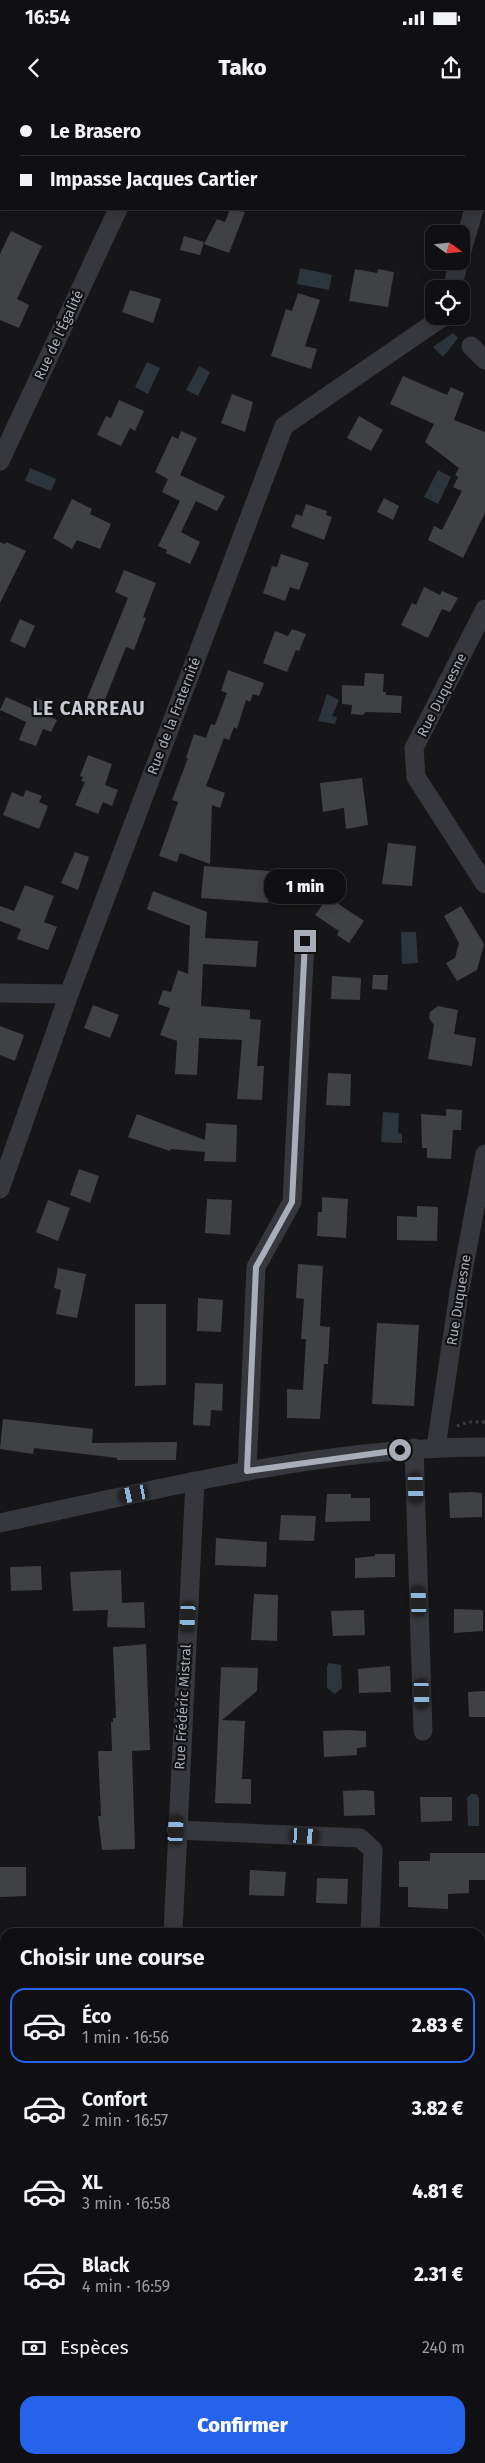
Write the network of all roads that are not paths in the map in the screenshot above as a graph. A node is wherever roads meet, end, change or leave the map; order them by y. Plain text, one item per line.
1 (118, 210) edge
2 (474, 210) edge
3 (469, 225) edge
4 (431, 325) edge
5 (471, 346) dead end
6 (485, 360) edge
7 (0, 461) edge
8 (485, 609) edge
9 (485, 884) edge
10 (305, 941) dead end
11 (0, 993) edge
12 (69, 994) junction
13 (485, 1154) edge
14 (0, 1189) edge
15 (436, 1447) junction
16 (485, 1447) edge
17 (414, 1448) junction
18 (247, 1471) junction
19 (195, 1481) junction
20 (0, 1523) edge
21 (423, 1731) dead end
22 (176, 1830) junction
23 (173, 1928) edge
24 (370, 1928) edge

1 - 7 street, Rue de l'Égalité
2 - 3 street
4 - 12 street, Rue de la Fraternité
5 - 6 street
8 - 9 street, Rue Duquesne
10 - 18 street
11 - 12 street
12 - 14 street, Rue de la Fraternité
13 - 15 street, Rue Duquesne
15 - 16 street
15 - 17 street
17 - 18 street
17 - 21 street
18 - 19 street
19 - 20 street
19 - 22 street, Rue Frédéric Mistral
22 - 23 street, Rue Frédéric Mistral
22 - 24 street

